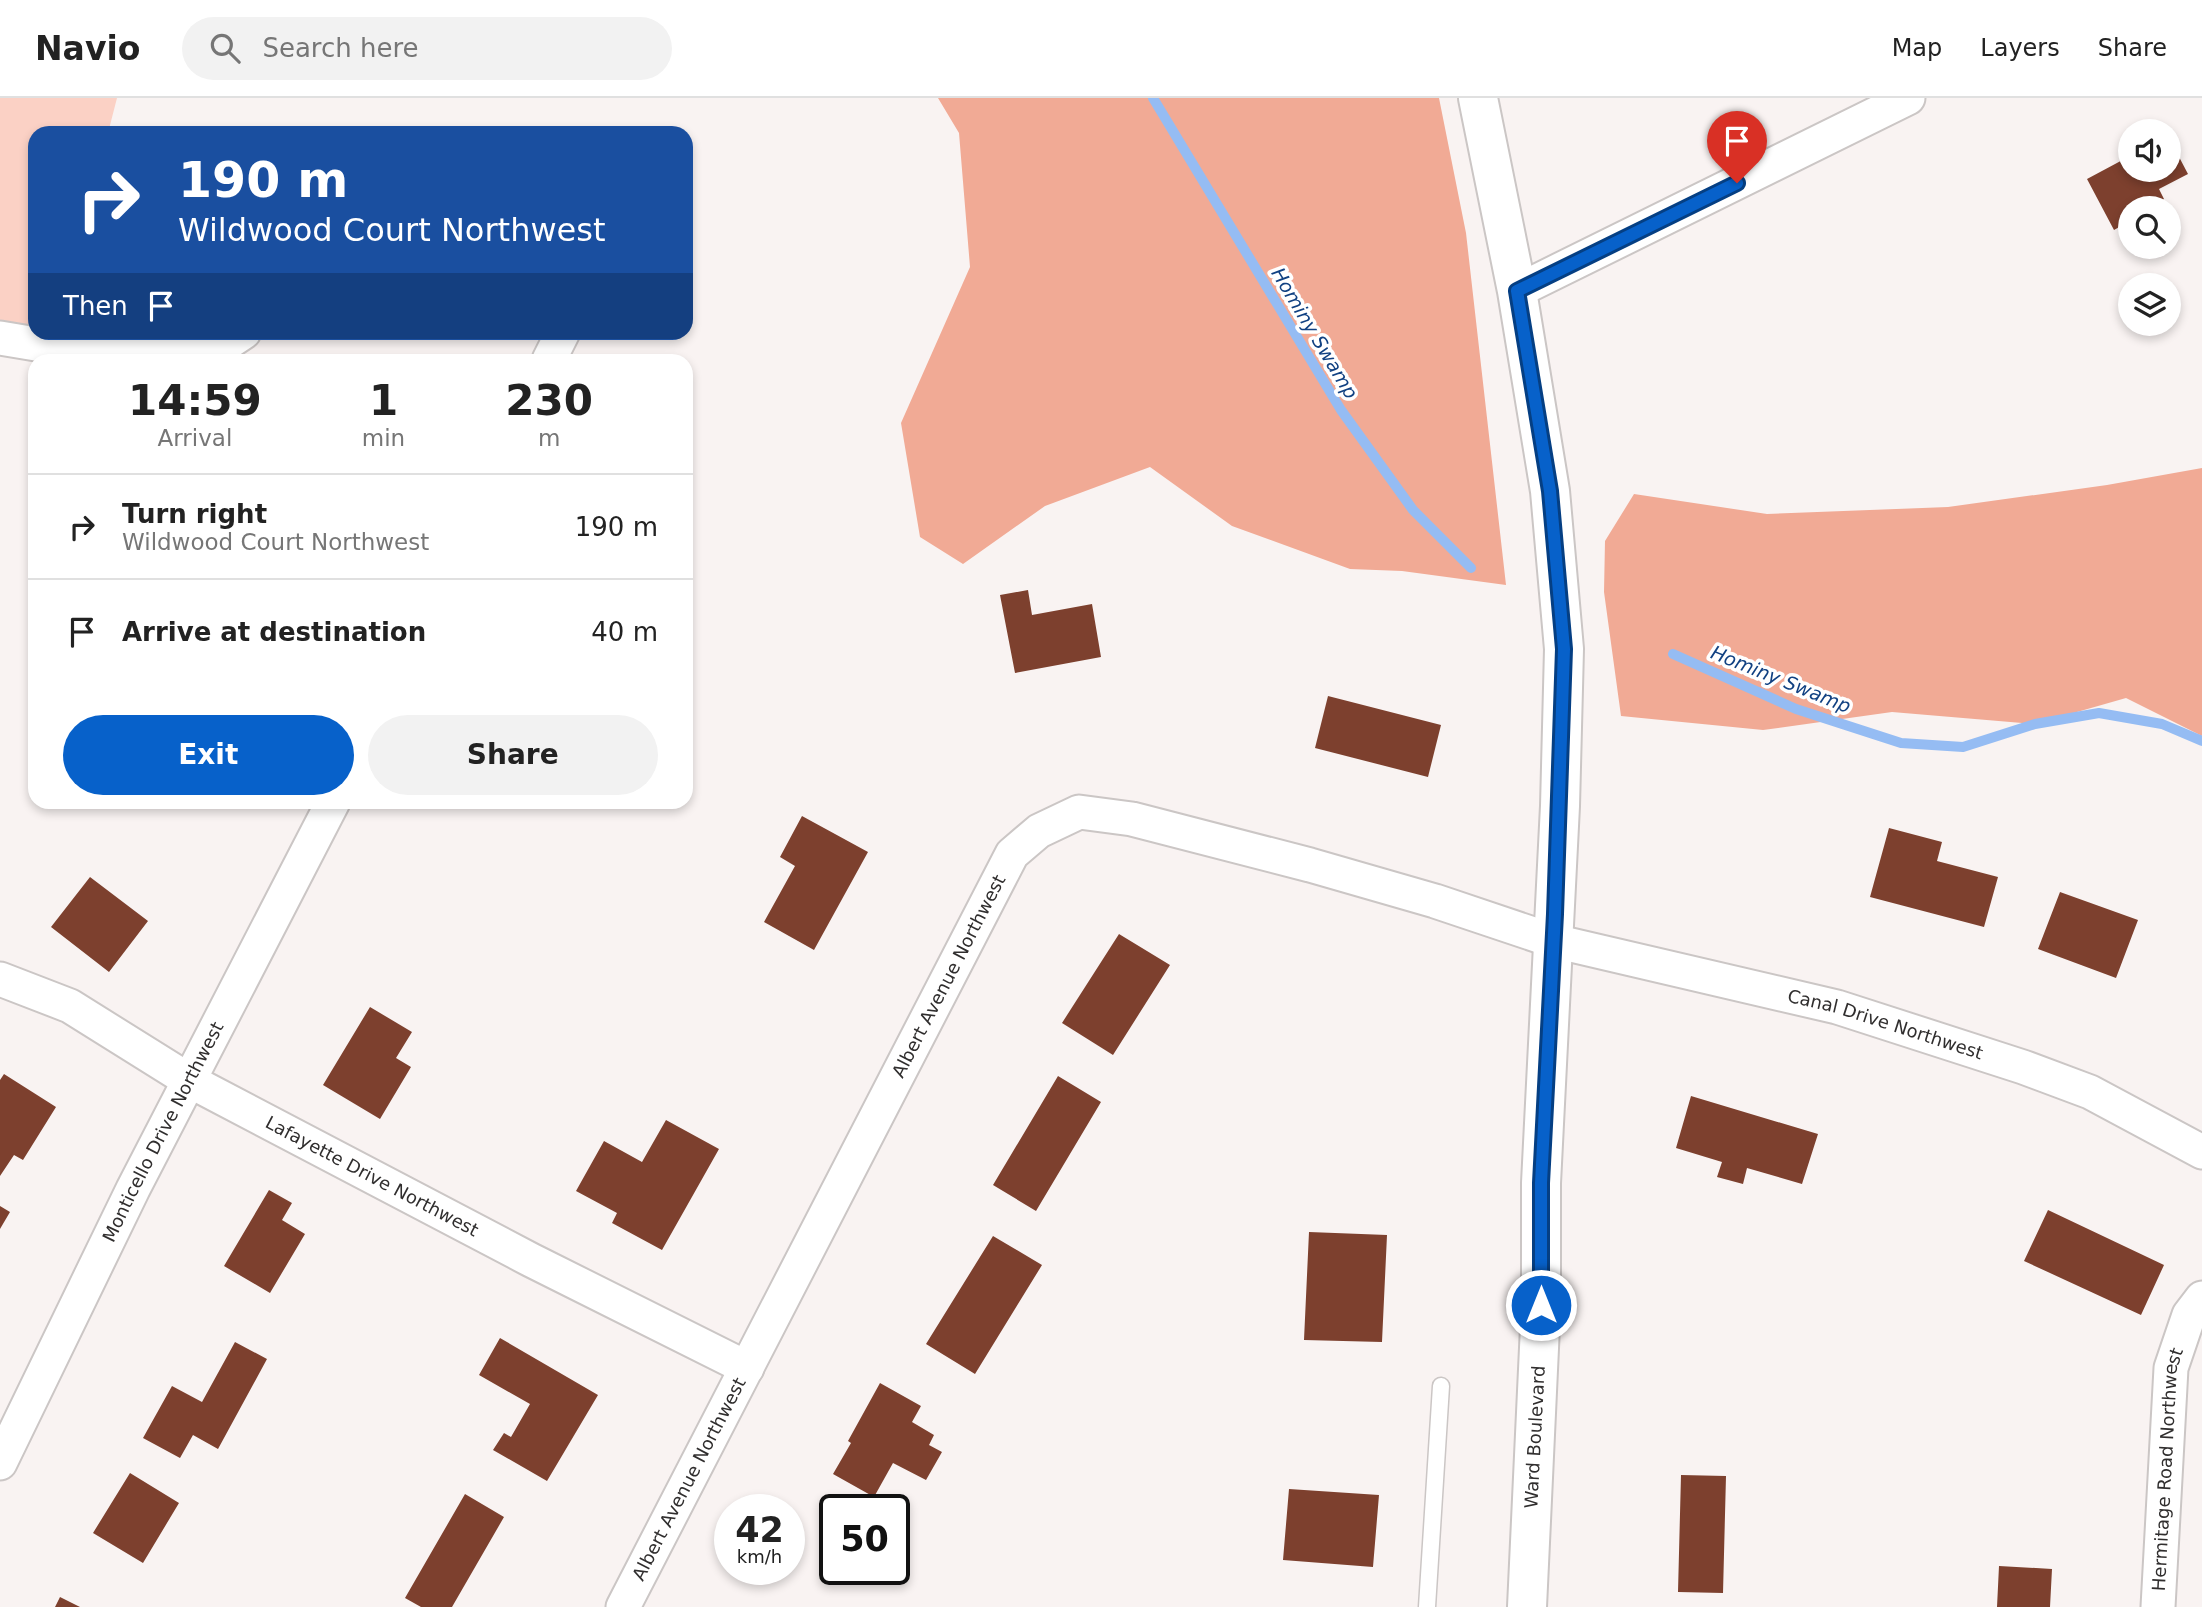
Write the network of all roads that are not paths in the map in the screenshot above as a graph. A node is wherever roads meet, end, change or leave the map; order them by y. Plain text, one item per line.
1 (1478, 98) edge
2 (1908, 98) edge
3 (1517, 291) junction
4 (0, 338) edge
5 (234, 340) edge
6 (163, 354) edge
7 (218, 354) edge
8 (329, 809) edge
9 (1554, 941) junction
10 (0, 979) edge
11 (190, 1081) junction
12 (2202, 1152) edge
13 (2202, 1298) edge
14 (747, 1368) junction
15 (1441, 1386) dead end
16 (0, 1463) edge
17 (623, 1607) edge
18 (1427, 1607) edge
19 (1527, 1607) edge
20 (2158, 1607) edge

1 - 3 main road, Ward Boulevard
2 - 3 street
3 - 9 main road, Ward Boulevard
4 - 6 street
5 - 7 street
8 - 11 street, Monticello Drive Northwest
9 - 12 street, Canal Drive Northwest
9 - 14 street, Albert Avenue Northwest
9 - 19 main road, Ward Boulevard
10 - 11 street, Lafayette Drive Northwest
11 - 14 street, Lafayette Drive Northwest
11 - 16 street, Monticello Drive Northwest
13 - 20 street, Hermitage Road Northwest
14 - 17 street, Albert Avenue Northwest
15 - 18 lane

